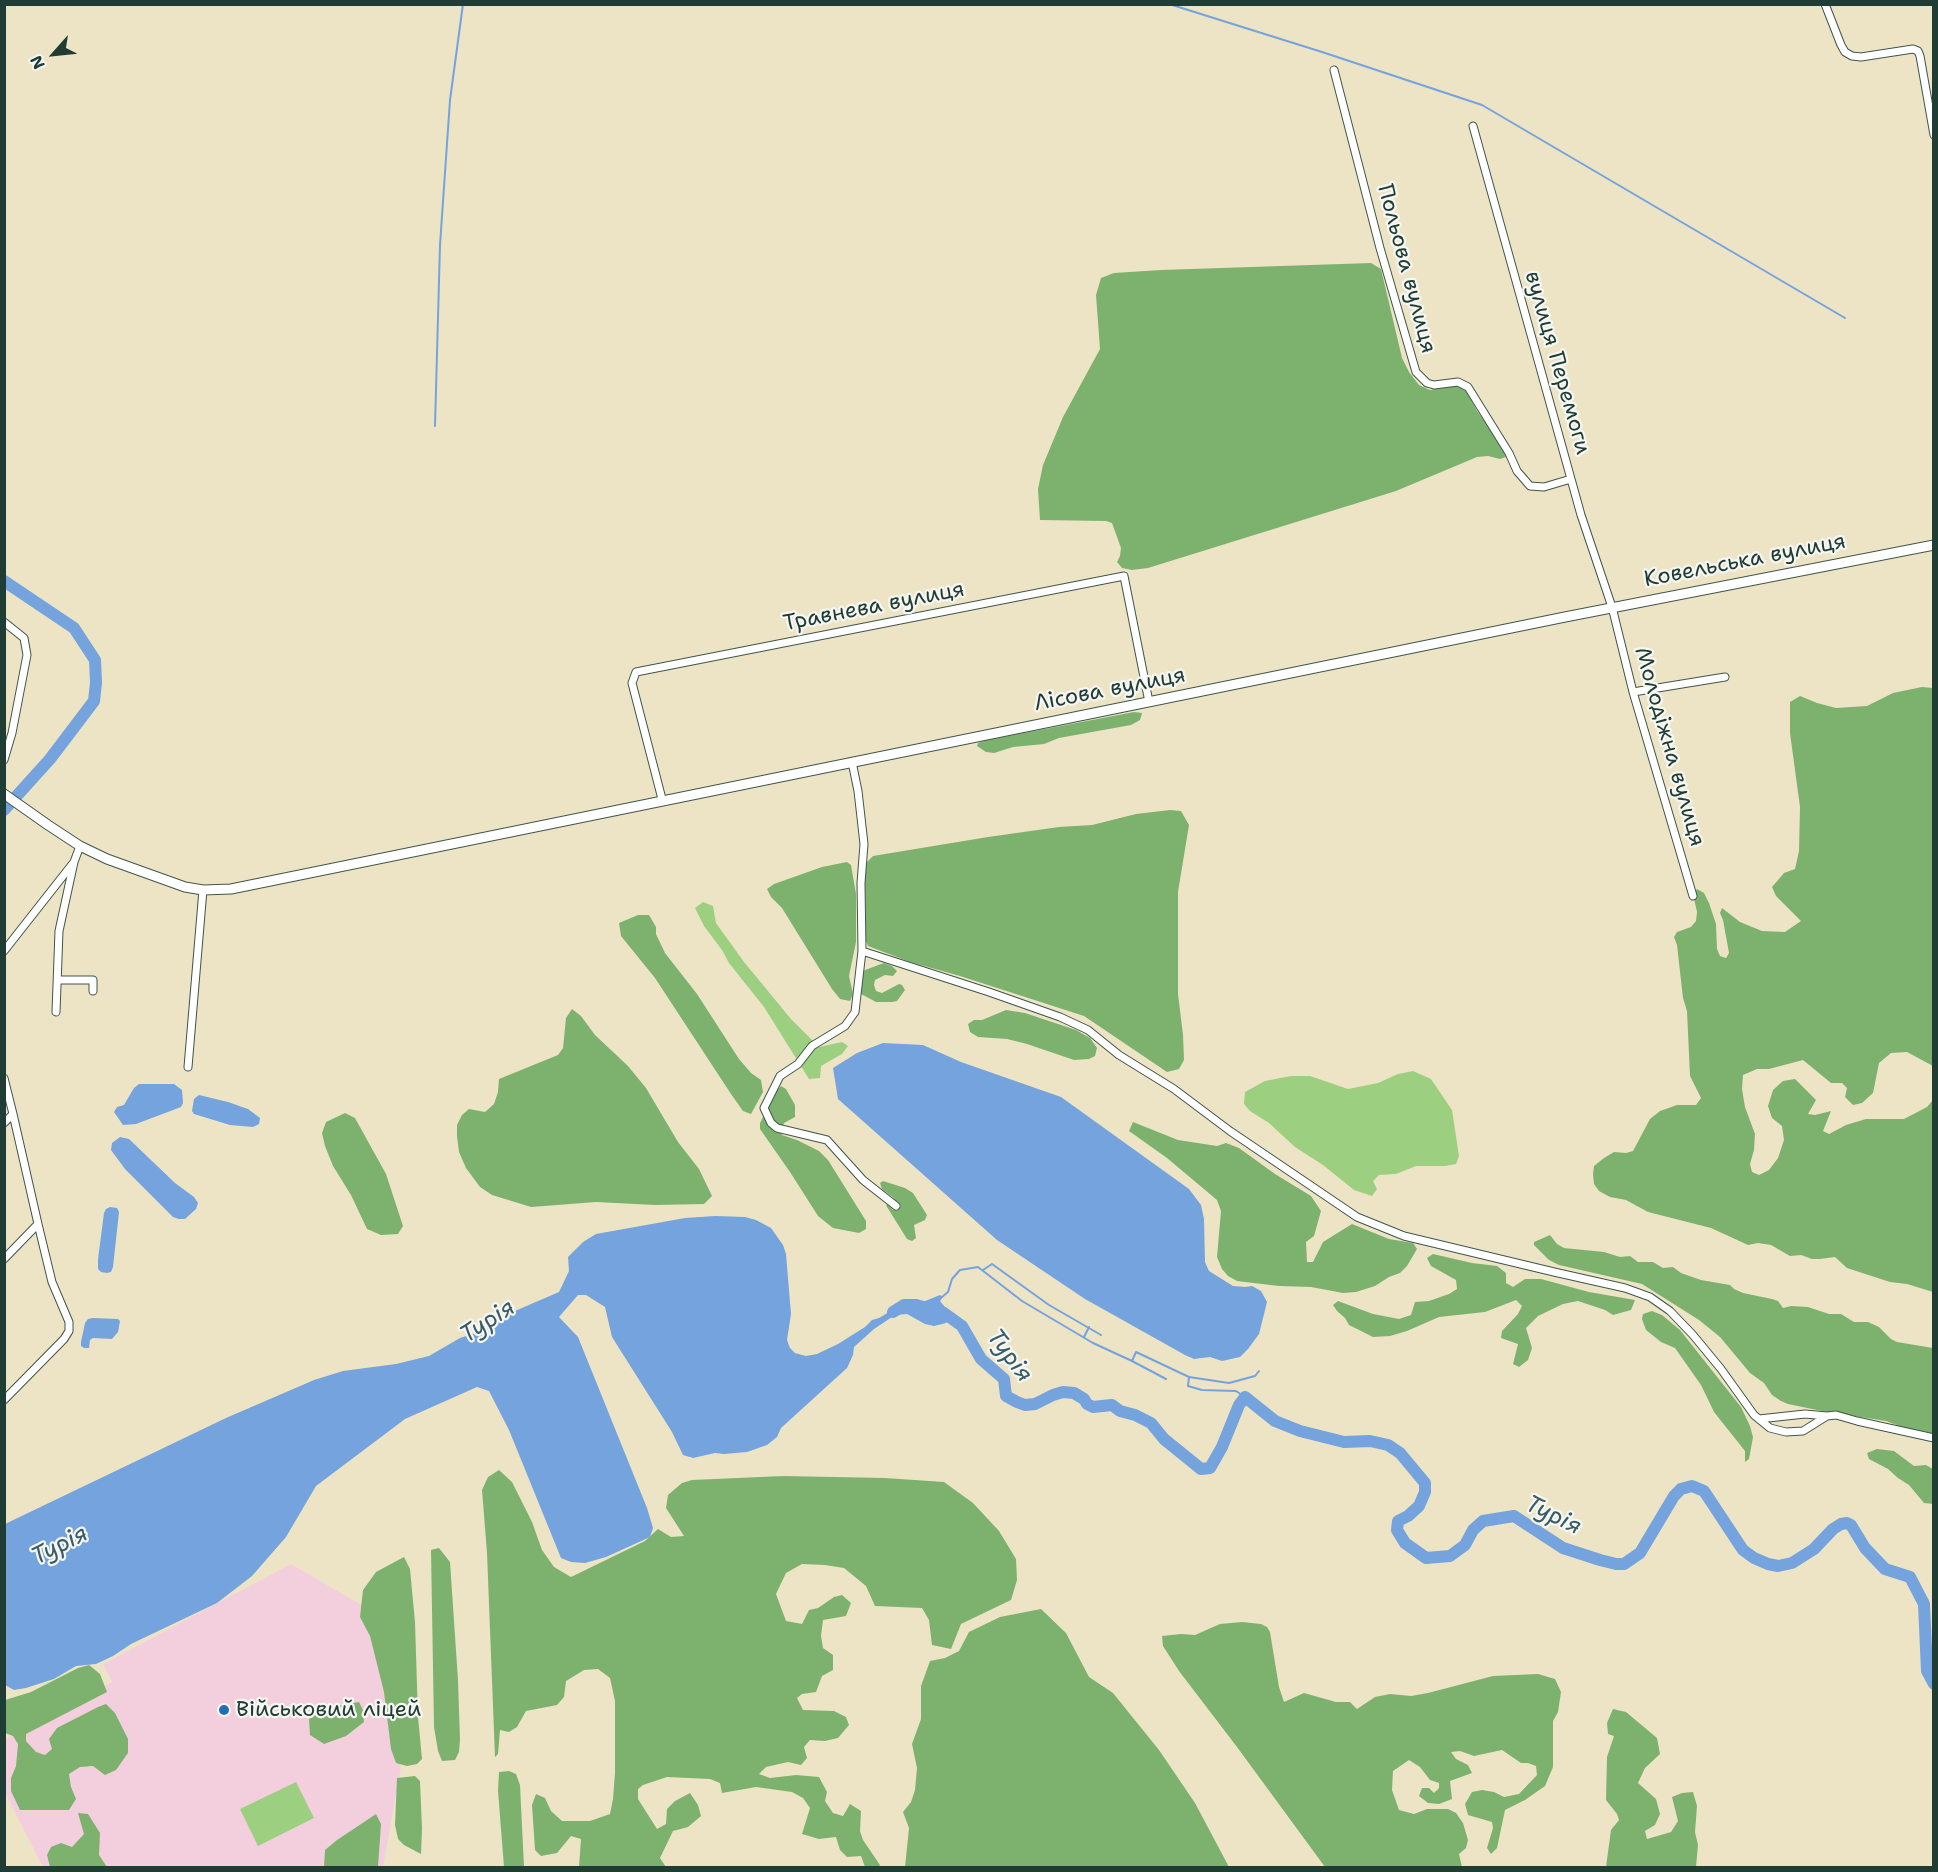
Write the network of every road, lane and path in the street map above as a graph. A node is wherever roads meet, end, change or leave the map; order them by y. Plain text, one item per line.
1 (1826, 4) edge
2 (1334, 70) dead end
3 (1473, 126) dead end
4 (1934, 135) edge
5 (1571, 479) junction
6 (1934, 545) edge
7 (1612, 607) junction
8 (1565, 617) joint
9 (4, 622) edge
10 (1725, 677) dead end
11 (1633, 692) junction
12 (1149, 702) junction
13 (4, 760) edge
14 (852, 762) junction
15 (6, 795) edge
16 (662, 799) junction
17 (80, 846) junction
18 (74, 861) junction
19 (203, 890) junction
20 (1693, 896) dead end
21 (4, 951) edge
22 (862, 951) junction
23 (58, 980) junction
24 (93, 992) dead end
25 (56, 1012) dead end
26 (188, 1067) dead end
27 (4, 1078) edge
28 (13, 1114) junction
29 (4, 1123) edge
30 (896, 1206) dead end
31 (38, 1224) junction
32 (4, 1259) edge
33 (4, 1400) edge
34 (1827, 1416) junction
35 (1759, 1419) junction
36 (1934, 1438) edge

1 - 4 street
2 - 5 street, Польова вулиця
3 - 5 street, вулиця Перемоги
5 - 7 street, вулиця Перемоги
6 - 7 street, Ковельська вулиця
7 - 8 street, Ковельська вулиця
7 - 11 street, Молодіжна вулиця
8 - 12 street, Лісова вулиця
9 - 13 street
10 - 11 street
11 - 20 street, Молодіжна вулиця
12 - 14 street, Лісова вулиця
12 - 16 street, Травнева вулиця
14 - 16 street, Лісова вулиця
14 - 22 street
15 - 17 street, Лісова вулиця
16 - 19 street, Лісова вулиця
17 - 18 street
17 - 19 street, Лісова вулиця
18 - 21 street
18 - 23 street
19 - 26 street
22 - 30 street
22 - 35 street
23 - 24 street
23 - 25 street
27 - 28 street
28 - 29 street
28 - 31 street
31 - 32 street
31 - 33 street
34 - 35 street
34 - 35 street
34 - 36 street

